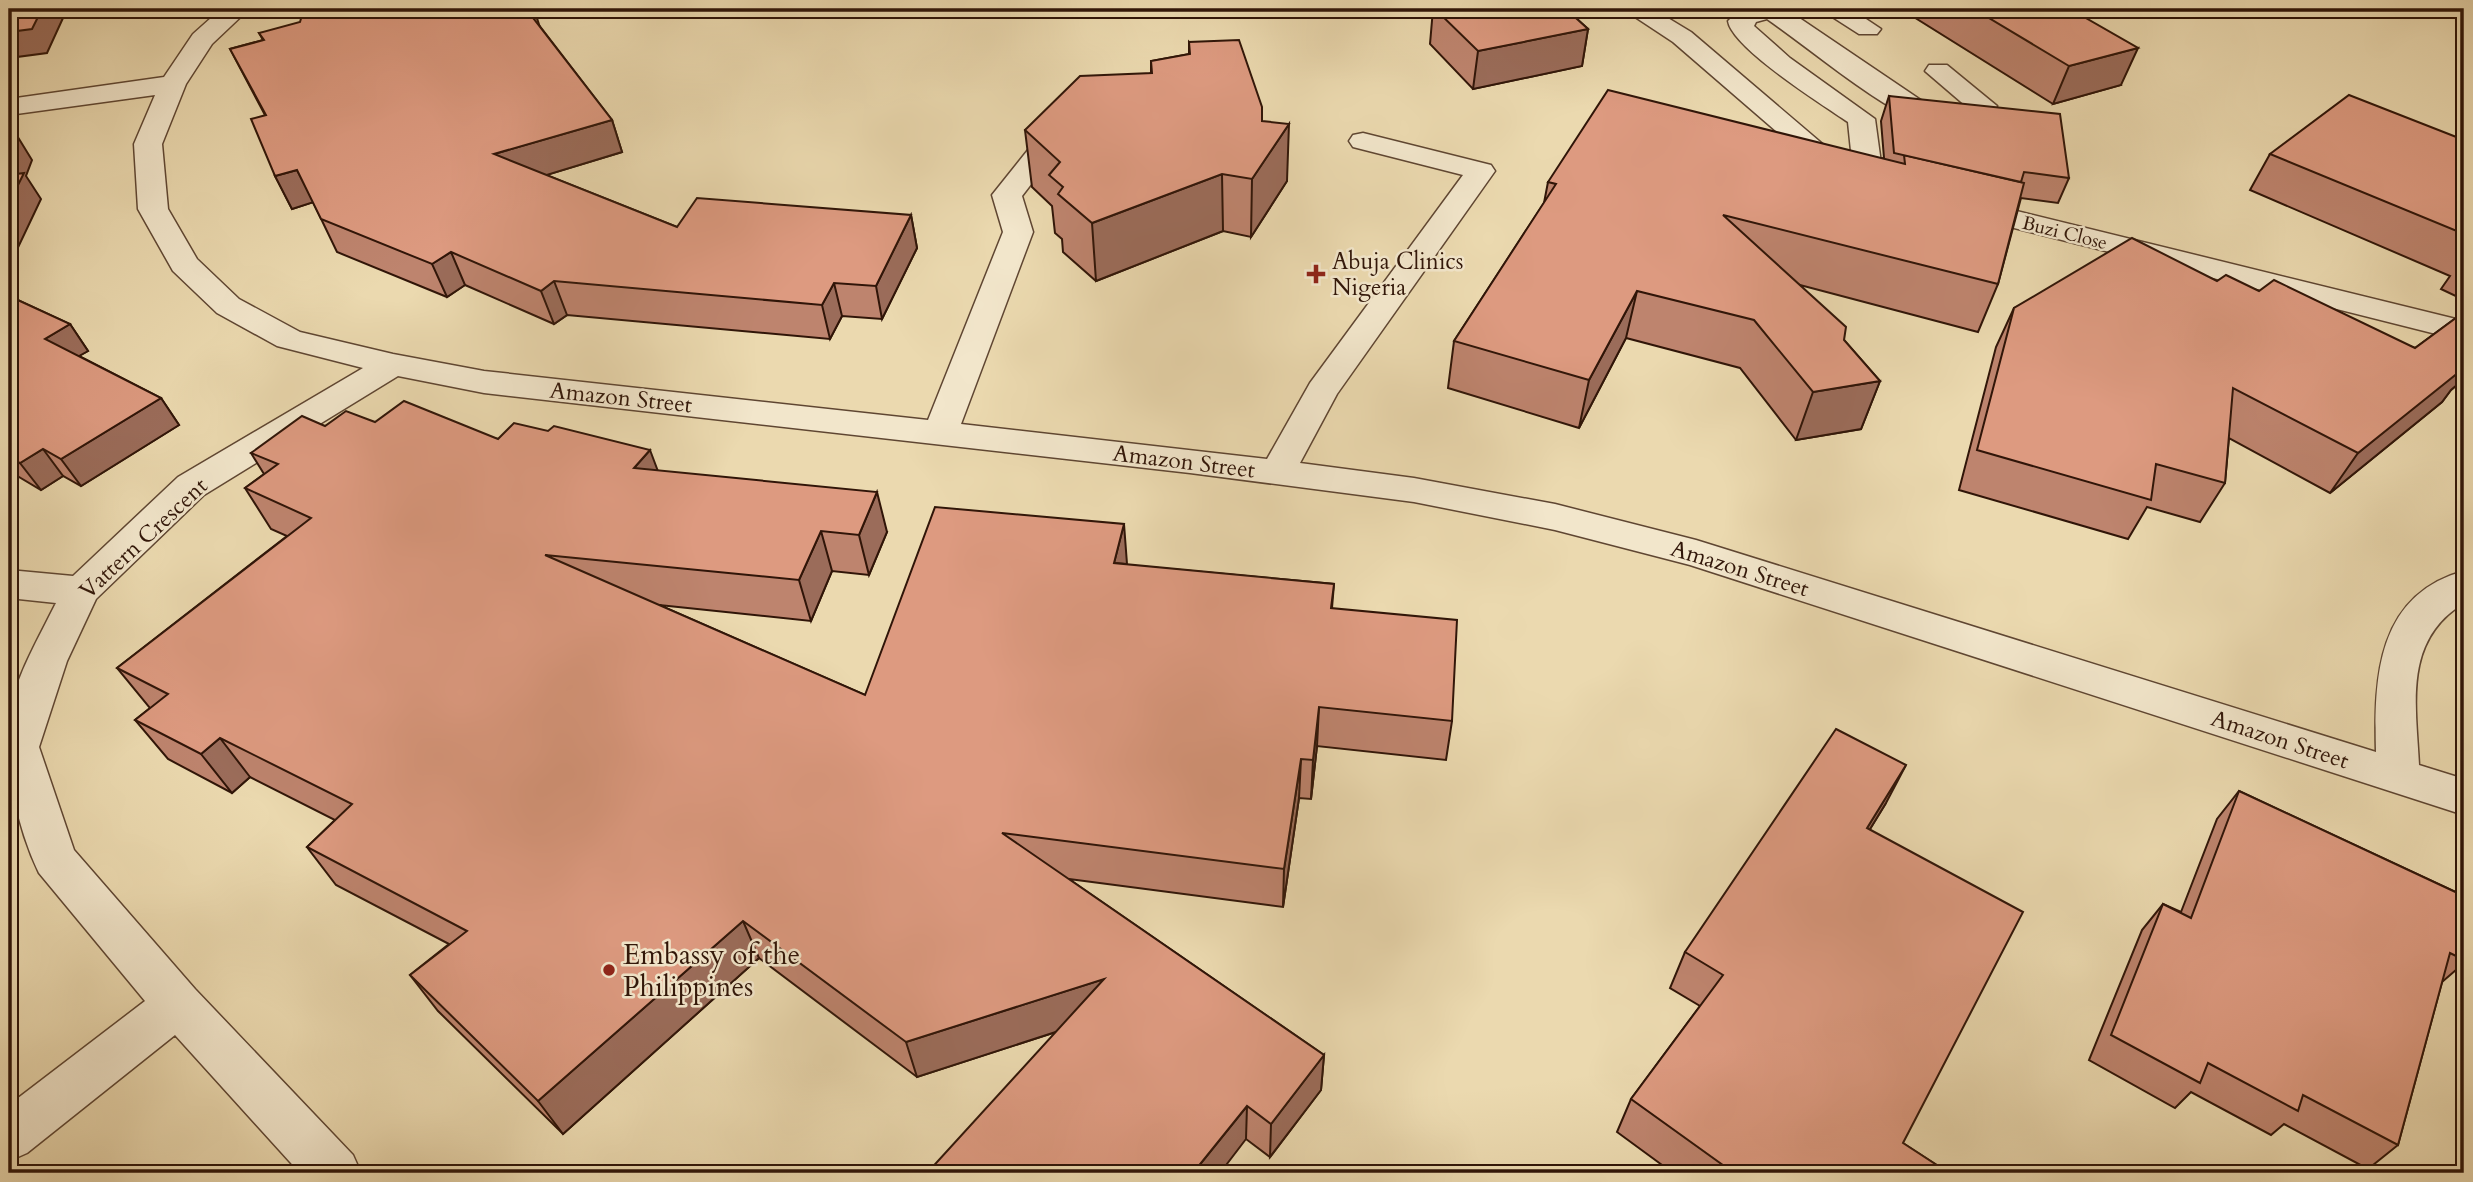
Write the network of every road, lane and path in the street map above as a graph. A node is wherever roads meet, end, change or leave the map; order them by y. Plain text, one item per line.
1 (236, 9) edge
2 (1636, 9) edge
3 (1833, 9) edge
4 (1774, 10) edge
5 (1868, 30) dead end
6 (1938, 71) dead end
7 (173, 84) junction
8 (1904, 103) junction
9 (9, 107) edge
10 (1092, 117) edge
11 (1861, 119) junction
12 (1363, 141) dead end
13 (1937, 201) edge
14 (2464, 331) edge
15 (393, 366) junction
16 (940, 433) junction
17 (1276, 472) junction
18 (9, 584) edge
19 (2464, 585) edge
20 (81, 591) junction
21 (2398, 776) junction
22 (2464, 797) edge
23 (178, 1004) junction
24 (9, 1136) edge
25 (335, 1173) edge

1 - 7 street, Amazon Street
2 - 11 street
3 - 5 street
4 - 8 street
4 - 11 street
6 - 8 street
7 - 9 street
7 - 15 street, Amazon Street
8 - 11 street
10 - 16 street
12 - 17 street
13 - 14 street, Buzi Close
15 - 16 street, Amazon Street
15 - 20 street, Vattern Crescent
16 - 17 street, Amazon Street
17 - 21 street, Amazon Street
18 - 20 street
19 - 21 street
20 - 23 street, Vattern Crescent
21 - 22 street, Amazon Street
23 - 24 street
23 - 25 street, Vattern Crescent

